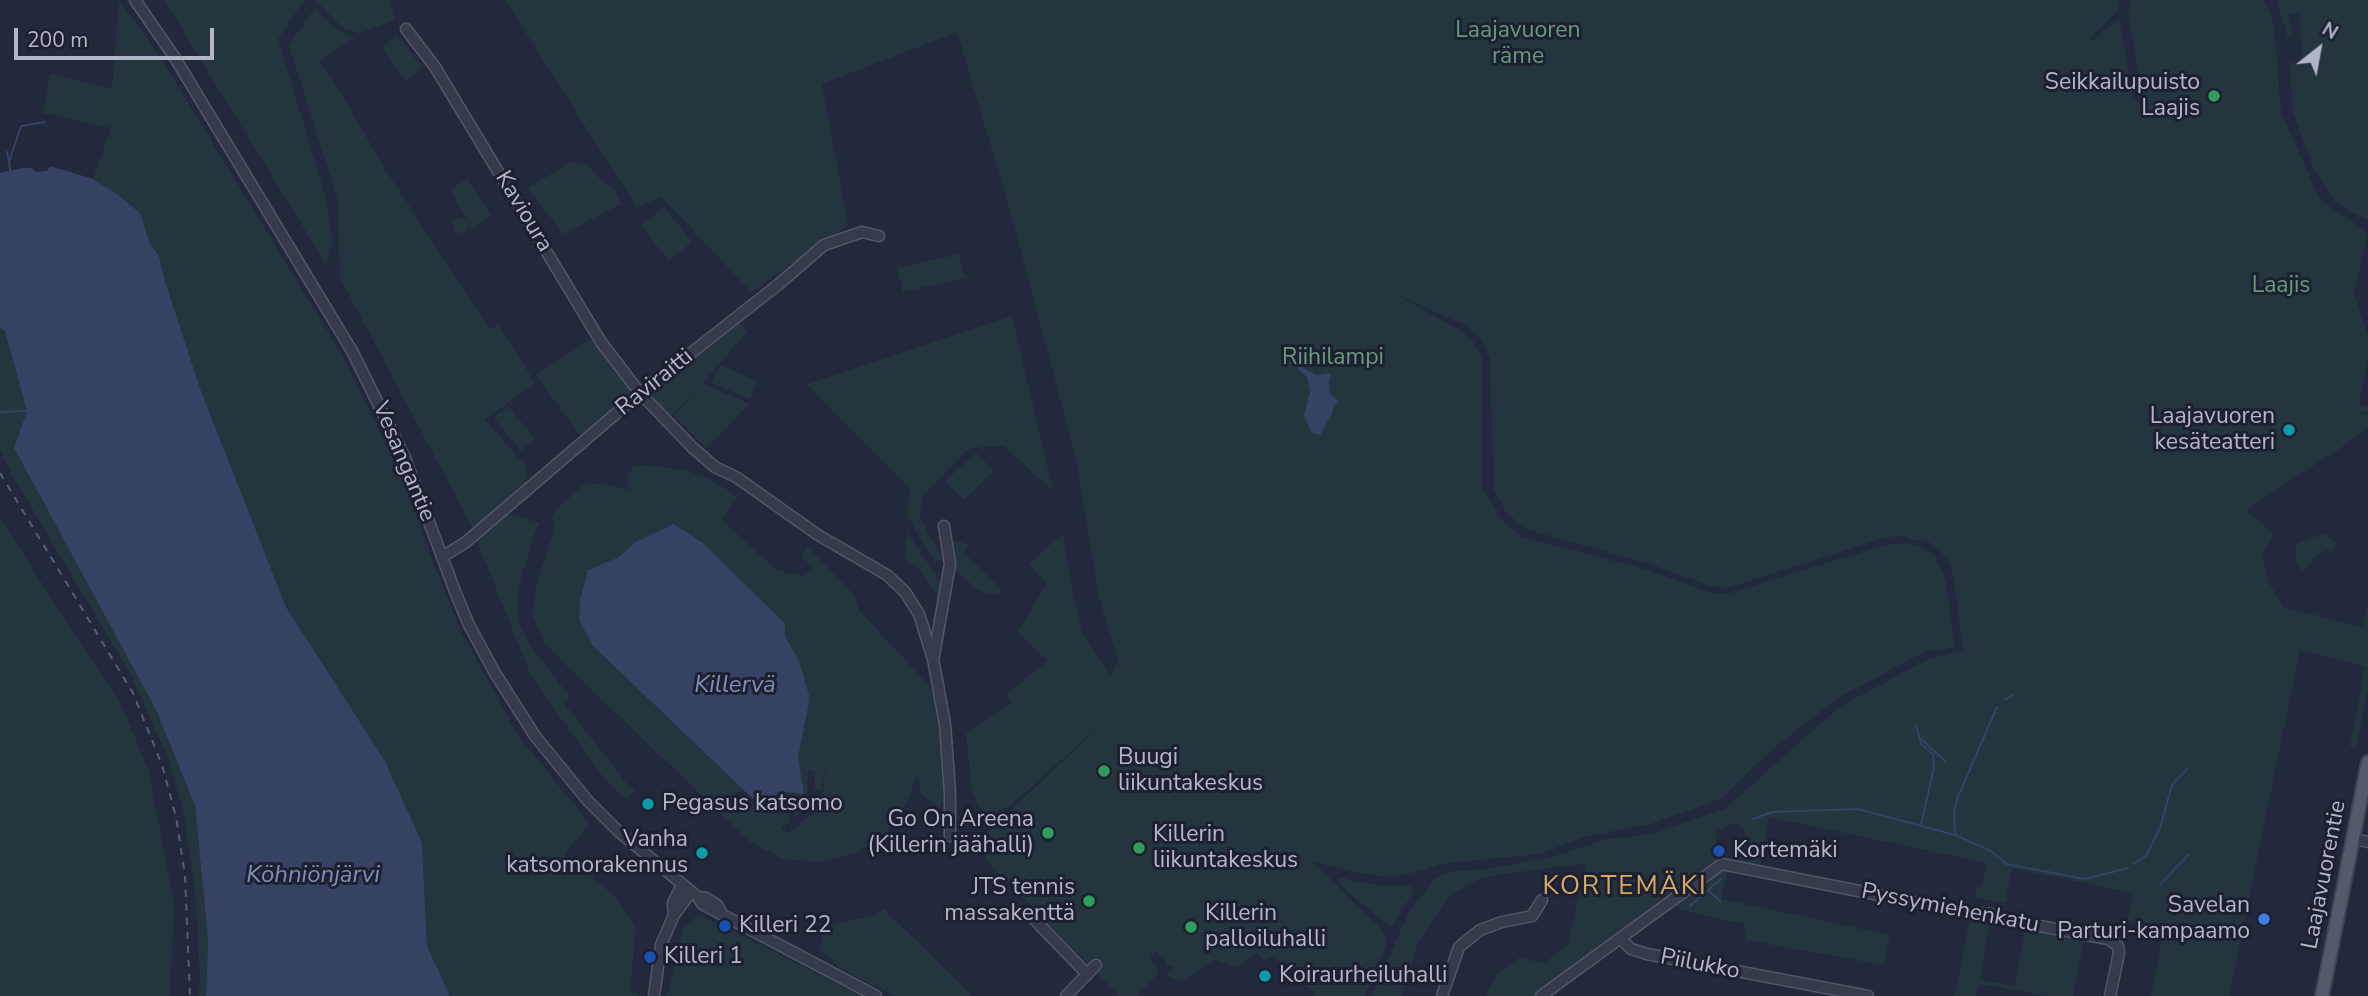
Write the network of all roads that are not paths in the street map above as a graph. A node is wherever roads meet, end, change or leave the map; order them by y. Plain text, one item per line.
1 (135, 0) edge
2 (406, 29) dead end
3 (879, 236) dead end
4 (640, 393) junction
5 (944, 526) dead end
6 (442, 557) junction
7 (933, 659) junction
8 (2368, 762) edge
9 (950, 836) dead end
10 (2354, 839) junction
11 (2368, 842) edge
12 (682, 885) junction
13 (694, 895) junction
14 (1542, 900) dead end
15 (674, 915) junction
16 (1031, 916) dead end
17 (1620, 938) junction
18 (1096, 965) dead end
19 (1087, 974) junction
20 (654, 996) edge
21 (877, 996) edge
22 (1066, 996) edge
23 (1441, 996) edge
24 (1541, 996) edge
25 (1868, 996) edge
26 (2110, 996) edge
27 (2322, 996) edge

1 - 6 street, Vesangantie
2 - 4 street, Kavioura
3 - 4 street, Raviraitti
4 - 6 street, Raviraitti
4 - 7 street, Kavioura
5 - 7 street
6 - 12 street, Vesangantie
7 - 9 street
8 - 10 main road, Laajavuorentie
10 - 11 street
10 - 27 main road, Laajavuorentie
12 - 13 street, Vesangantie
12 - 15 street
13 - 15 street
13 - 21 street, Vesangantie
14 - 23 street
15 - 20 street
16 - 19 street
17 - 24 street, Pyssymiehenkatu
17 - 25 street, Piilukko
17 - 26 street, Pyssymiehenkatu
18 - 19 street
19 - 22 street

